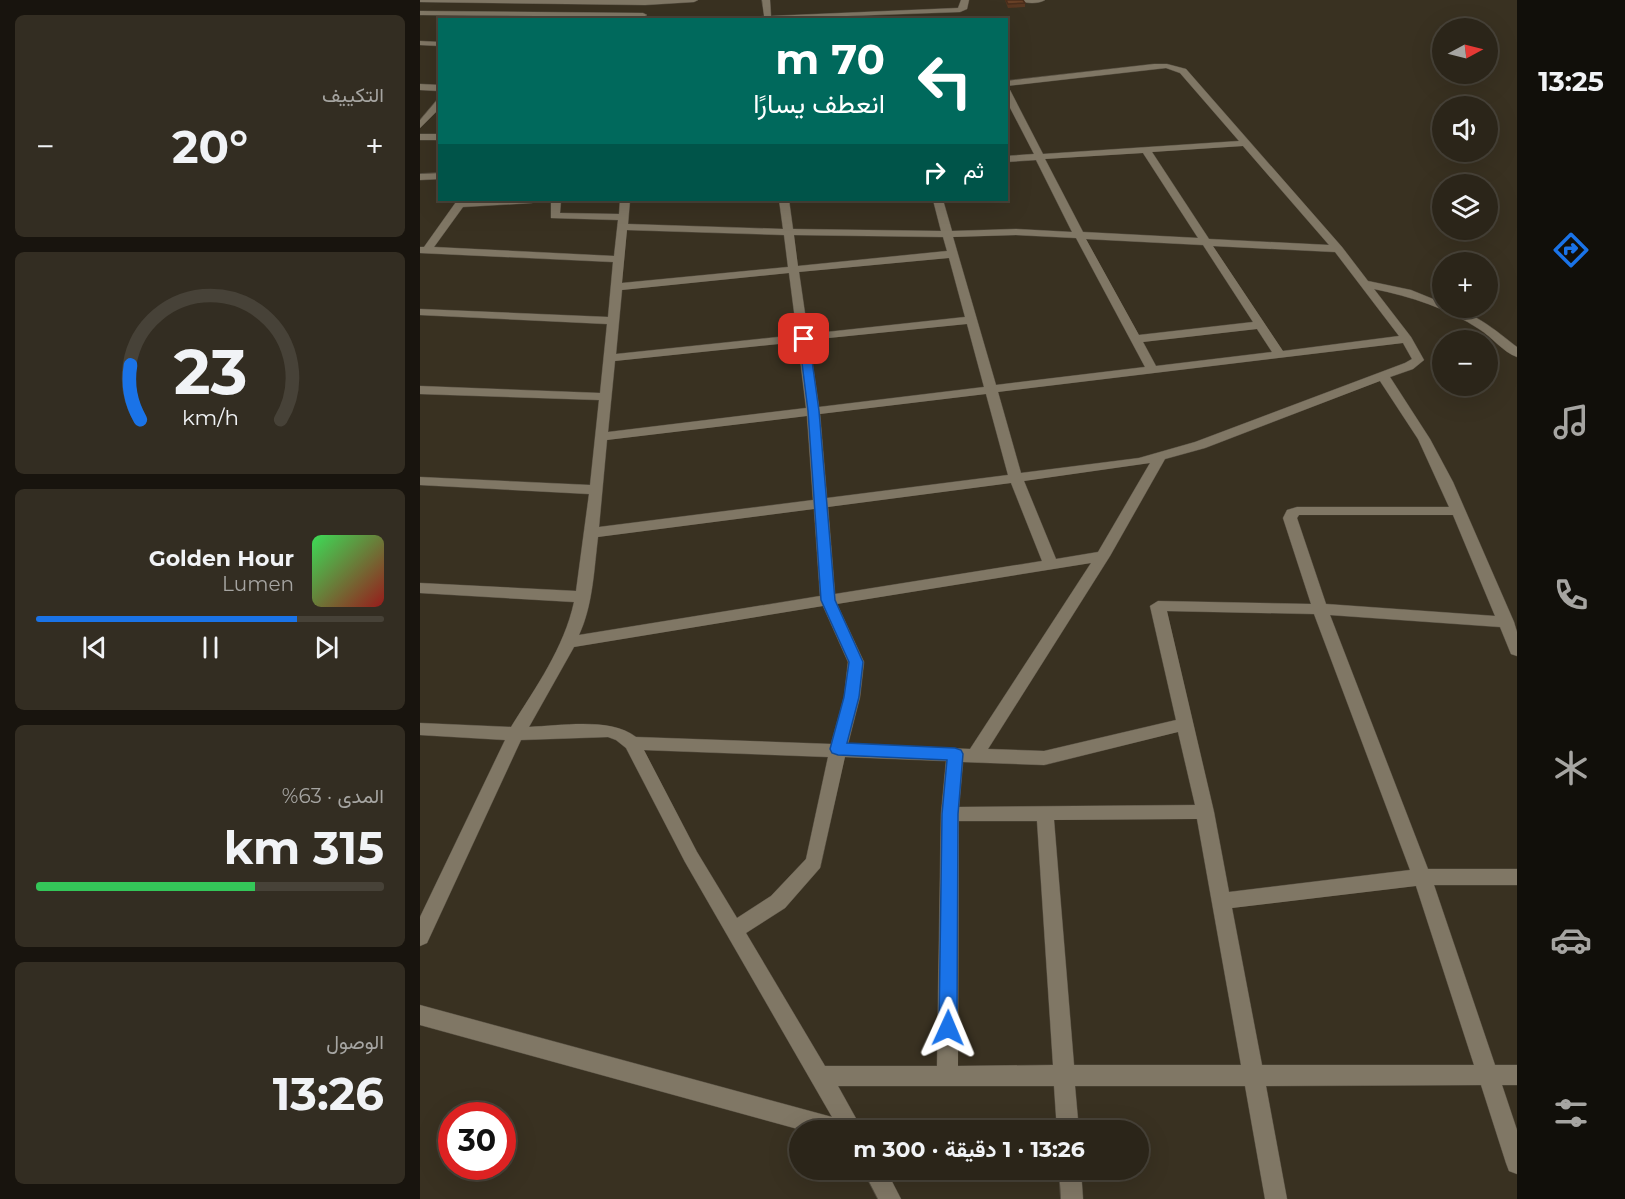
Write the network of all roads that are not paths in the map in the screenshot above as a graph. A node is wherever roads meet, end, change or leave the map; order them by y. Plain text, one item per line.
1 (420, 0) edge
2 (526, 0) edge
3 (694, 0) edge
4 (766, 0) edge
5 (878, 0) edge
6 (965, 0) edge
7 (1023, 0) edge
8 (1041, 0) edge
9 (645, 1) edge
10 (420, 13) edge
11 (882, 15) edge
12 (512, 17) edge
13 (643, 17) edge
14 (768, 18) edge
15 (796, 18) edge
16 (420, 43) edge
17 (438, 44) edge
18 (1008, 84) edge
19 (420, 87) edge
20 (438, 88) edge
21 (1008, 94) edge
22 (438, 104) edge
23 (420, 125) edge
24 (420, 137) edge
25 (438, 137) edge
26 (1245, 143) junction
27 (1145, 150) junction
28 (1041, 156) junction
29 (1008, 159) edge
30 (438, 176) edge
31 (420, 177) edge
32 (514, 201) edge
33 (556, 201) edge
34 (625, 201) edge
35 (784, 201) edge
36 (938, 201) edge
37 (623, 222) junction
38 (788, 232) junction
39 (948, 233) junction
40 (1079, 235) junction
41 (1207, 241) junction
42 (1338, 249) junction
43 (424, 250) edge
44 (953, 254) junction
45 (619, 259) junction
46 (795, 270) junction
47 (1366, 285) junction
48 (617, 286) junction
49 (1432, 302) edge
50 (420, 312) edge
51 (1467, 318) edge
52 (971, 320) junction
53 (613, 321) junction
54 (1260, 325) junction
55 (804, 339) junction
56 (1135, 339) junction
57 (1407, 339) junction
58 (1517, 353) edge
59 (1279, 354) junction
60 (609, 358) junction
61 (1152, 370) junction
62 (1383, 376) junction
63 (990, 389) junction
64 (420, 390) edge
65 (606, 397) junction
66 (813, 411) junction
67 (602, 437) junction
68 (1161, 457) junction
69 (1016, 478) junction
70 (420, 482) edge
71 (596, 490) junction
72 (820, 502) junction
73 (1459, 512) junction
74 (592, 533) junction
75 (1103, 556) junction
76 (1051, 565) junction
77 (420, 588) edge
78 (582, 597) junction
79 (828, 600) junction
80 (1320, 609) junction
81 (1506, 622) junction
82 (569, 642) junction
83 (1517, 650) edge
84 (1184, 724) junction
85 (420, 729) edge
86 (516, 734) junction
87 (632, 743) junction
88 (838, 749) junction
89 (955, 754) junction
90 (975, 755) junction
91 (1204, 812) junction
92 (1045, 813) junction
93 (950, 814) junction
94 (1422, 877) junction
95 (1517, 877) edge
96 (1221, 901) junction
97 (735, 930) junction
98 (420, 937) edge
99 (421, 1016) edge
100 (1253, 1075) junction
101 (1488, 1075) junction
102 (1517, 1075) edge
103 (820, 1076) junction
104 (947, 1076) junction
105 (1065, 1076) junction
106 (804, 1120) edge
107 (846, 1120) edge
108 (1067, 1120) edge
109 (1517, 1163) edge
110 (880, 1180) edge
111 (1071, 1180) edge
112 (891, 1199) edge
113 (1072, 1199) edge
114 (1276, 1199) edge

1 - 2 street
2 - 9 street
2 - 12 street
3 - 9 street
4 - 14 street
5 - 11 street
6 - 11 street
7 - 8 street
9 - 13 street
10 - 12 street
11 - 15 street
12 - 13 street
16 - 17 street
18 - 26 street
19 - 20 street
21 - 28 street
22 - 23 street
24 - 25 street
26 - 27 street
26 - 42 street
27 - 28 street
27 - 41 street
28 - 29 street
28 - 40 street
30 - 31 street
32 - 43 street
33 - 37 street
34 - 37 street
35 - 38 street
36 - 39 street
37 - 38 street
37 - 45 street
38 - 39 street
38 - 46 street
39 - 40 street
39 - 44 street
40 - 41 street
40 - 56 street
41 - 42 street
41 - 54 street
42 - 47 street
43 - 45 street
44 - 46 street
44 - 52 street
45 - 48 street
46 - 48 street
46 - 55 street
47 - 49 street
47 - 57 street
48 - 53 street
50 - 53 street
51 - 58 street
52 - 55 street
52 - 63 street
53 - 60 street
54 - 56 street
54 - 59 street
55 - 60 street
55 - 66 street
56 - 61 street
57 - 59 street
57 - 62 street
59 - 61 street
60 - 65 street
61 - 63 street
62 - 68 street
62 - 73 street
63 - 66 street
63 - 69 street
64 - 65 street
65 - 67 street
66 - 67 street
66 - 72 street
67 - 71 street
68 - 69 street
68 - 75 street
69 - 72 street
69 - 76 street
70 - 71 street
71 - 74 street
72 - 74 street
72 - 79 street
73 - 80 street
73 - 81 street
74 - 78 street
75 - 76 street
75 - 90 street
76 - 79 street
77 - 78 street
78 - 82 street
79 - 82 street
79 - 88 street
80 - 81 street
80 - 84 street
80 - 94 street
81 - 83 street
82 - 86 street
84 - 90 street
84 - 91 street
85 - 86 street
86 - 87 street
86 - 98 street
87 - 88 street
87 - 97 street
88 - 89 street
88 - 97 street
89 - 90 street
89 - 93 street
91 - 92 street
91 - 96 street
92 - 93 street
92 - 105 street
93 - 104 street
94 - 95 street
94 - 96 street
94 - 101 street
96 - 100 street
97 - 103 street
99 - 106 street
100 - 101 street
100 - 105 street
100 - 114 street
101 - 102 street
101 - 109 street
103 - 104 street
103 - 107 street
104 - 105 street
105 - 108 street
110 - 112 street
111 - 113 street

